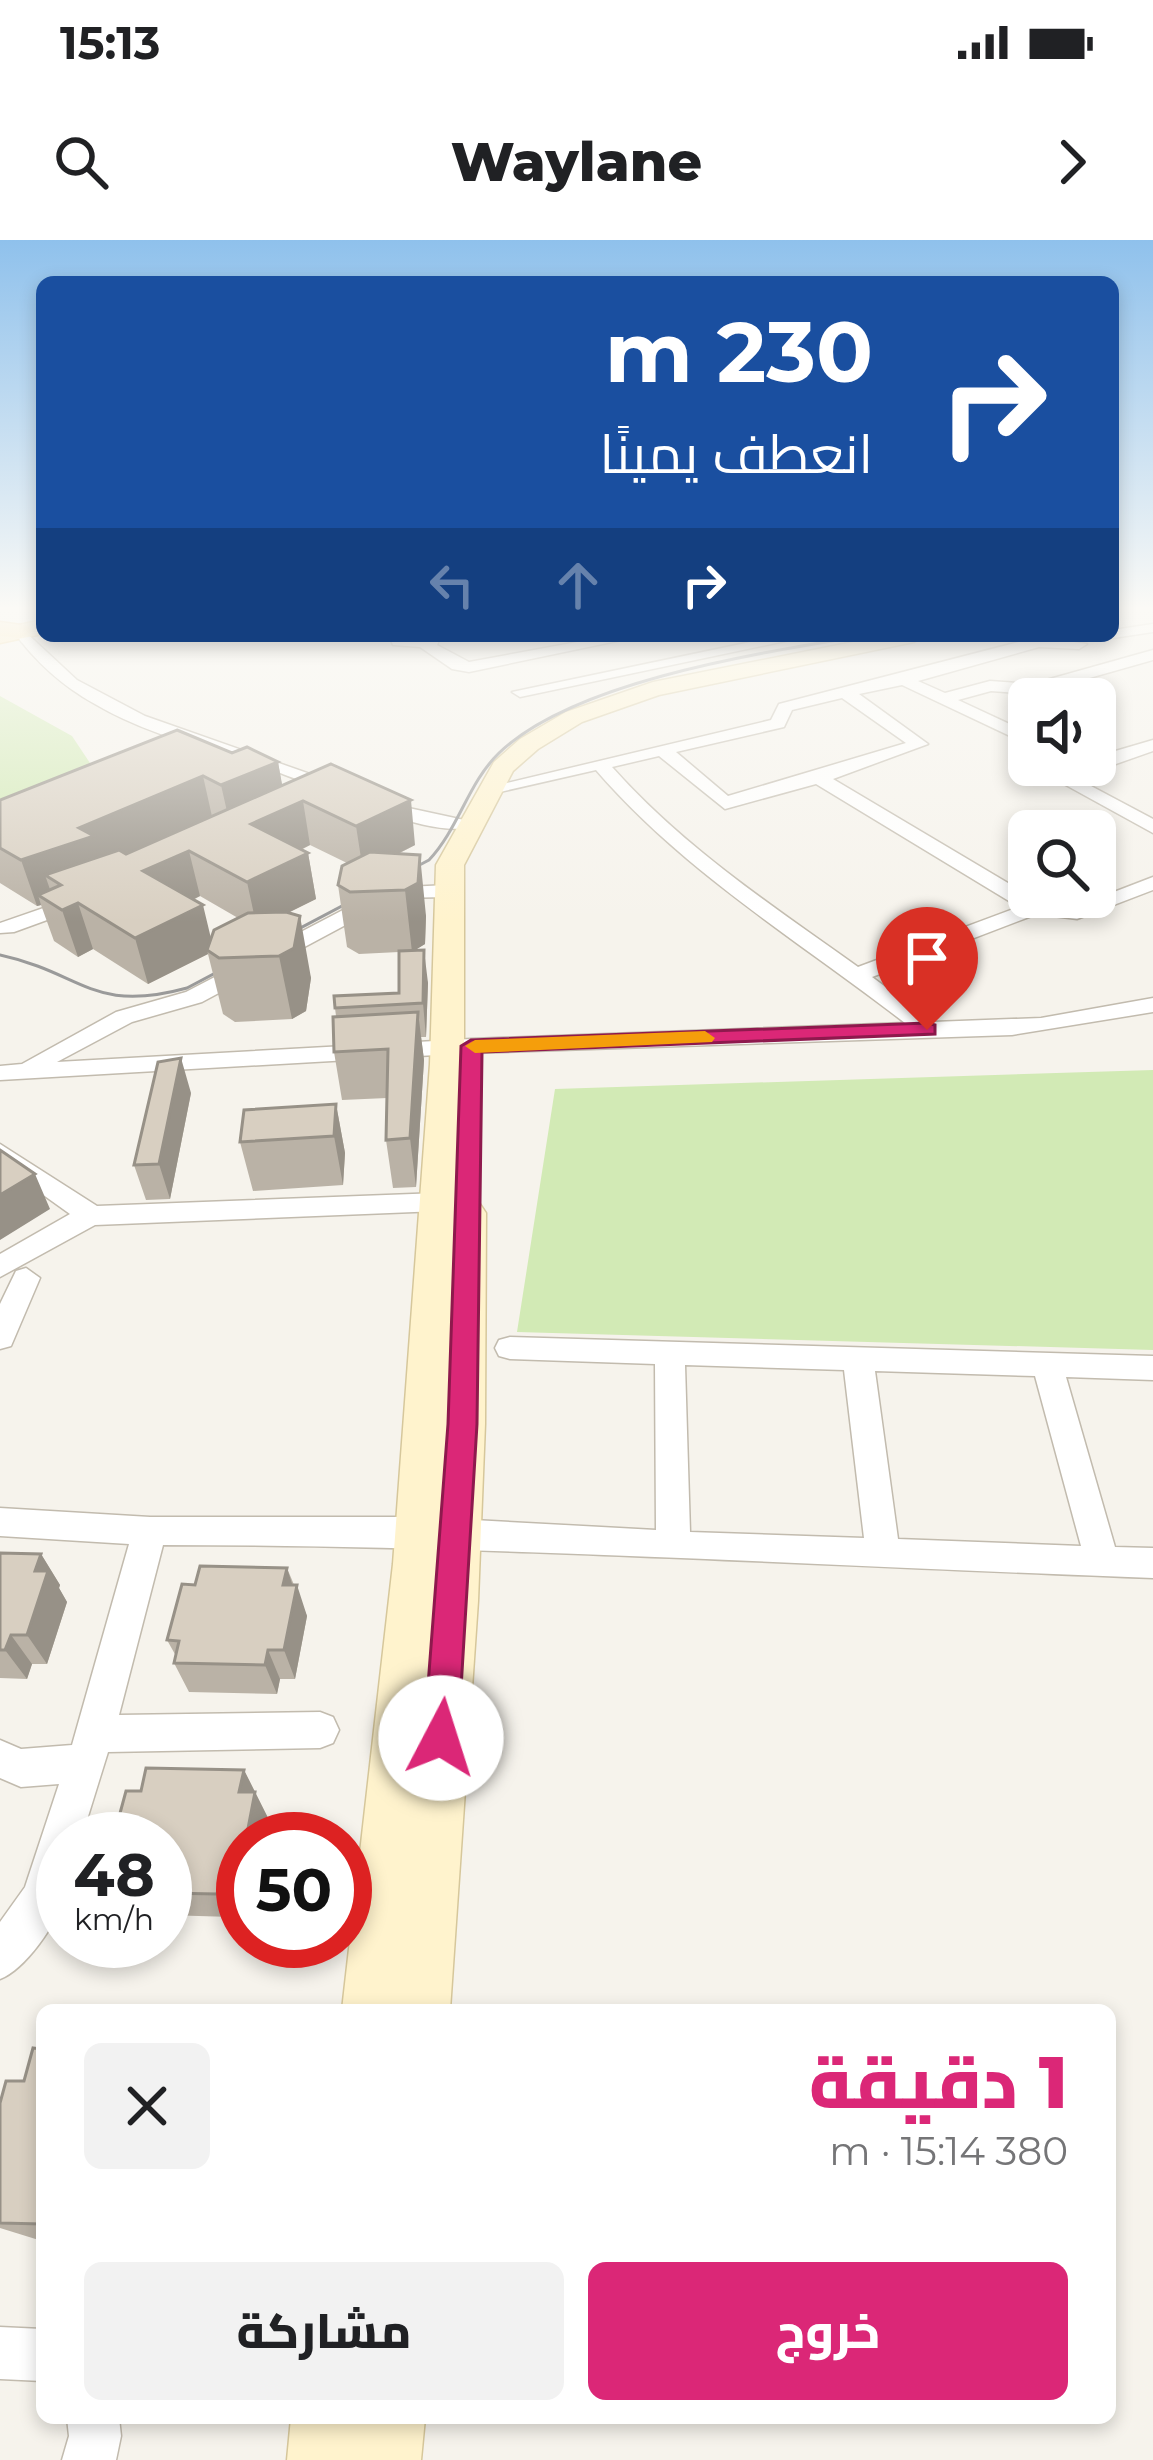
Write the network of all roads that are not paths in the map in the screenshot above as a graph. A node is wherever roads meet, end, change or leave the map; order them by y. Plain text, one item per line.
1 (135, 715) edge
2 (583, 715) edge
3 (782, 715) edge
4 (877, 715) edge
5 (979, 715) edge
6 (1008, 729) edge
7 (1153, 745) edge
8 (663, 750) junction
9 (1116, 756) edge
10 (190, 760) edge
11 (599, 763) junction
12 (497, 778) junction
13 (818, 778) junction
14 (1077, 786) edge
15 (324, 793) junction
16 (1153, 827) edge
17 (467, 829) junction
18 (448, 891) junction
19 (1008, 892) edge
20 (1147, 892) edge
21 (1116, 901) edge
22 (1008, 918) edge
23 (859, 974) junction
24 (1153, 1005) edge
25 (927, 1030) junction
26 (458, 1047) junction
27 (12, 1072) edge
28 (0, 1152) edge
29 (440, 1202) junction
30 (92, 1216) junction
31 (13, 1272) edge
32 (0, 1338) edge
33 (510, 1348) dead end
34 (670, 1352) junction
35 (858, 1358) junction
36 (1047, 1363) junction
37 (1153, 1367) edge
38 (0, 1522) edge
39 (150, 1532) junction
40 (438, 1532) junction
41 (673, 1546) junction
42 (883, 1553) junction
43 (1102, 1561) junction
44 (1153, 1563) edge
45 (320, 1730) dead end
46 (90, 1748) junction
47 (0, 1759) edge
48 (0, 1958) edge
49 (374, 2004) edge
50 (418, 2004) edge
51 (0, 2354) edge
52 (36, 2355) edge
53 (94, 2424) edge
54 (327, 2424) edge
55 (387, 2424) edge
56 (89, 2460) edge
57 (324, 2460) edge
58 (383, 2460) edge

1 - 15 street
2 - 12 main road
3 - 8 street
4 - 13 street
5 - 6 street
7 - 9 street
8 - 11 street
8 - 13 street
10 - 15 street
11 - 12 street
11 - 23 street
12 - 17 main road
13 - 19 street
14 - 16 street
15 - 17 street
17 - 18 main road
17 - 26 main road
18 - 26 main road
18 - 27 street
20 - 21 street
22 - 23 street
23 - 25 street
24 - 25 street
25 - 26 street
26 - 27 street
26 - 29 main road
26 - 40 main road
28 - 30 street
29 - 30 street
29 - 40 main road
30 - 31 street
31 - 32 street
33 - 34 street
34 - 35 street
34 - 41 street
35 - 36 street
35 - 42 street
36 - 37 street
36 - 43 street
38 - 39 street
39 - 40 street
39 - 46 street
40 - 41 street
40 - 49 main road
40 - 50 main road
41 - 42 street
42 - 43 street
43 - 44 street
45 - 46 street
46 - 47 street
46 - 48 street
51 - 52 street
53 - 56 street
54 - 57 main road
55 - 58 main road

